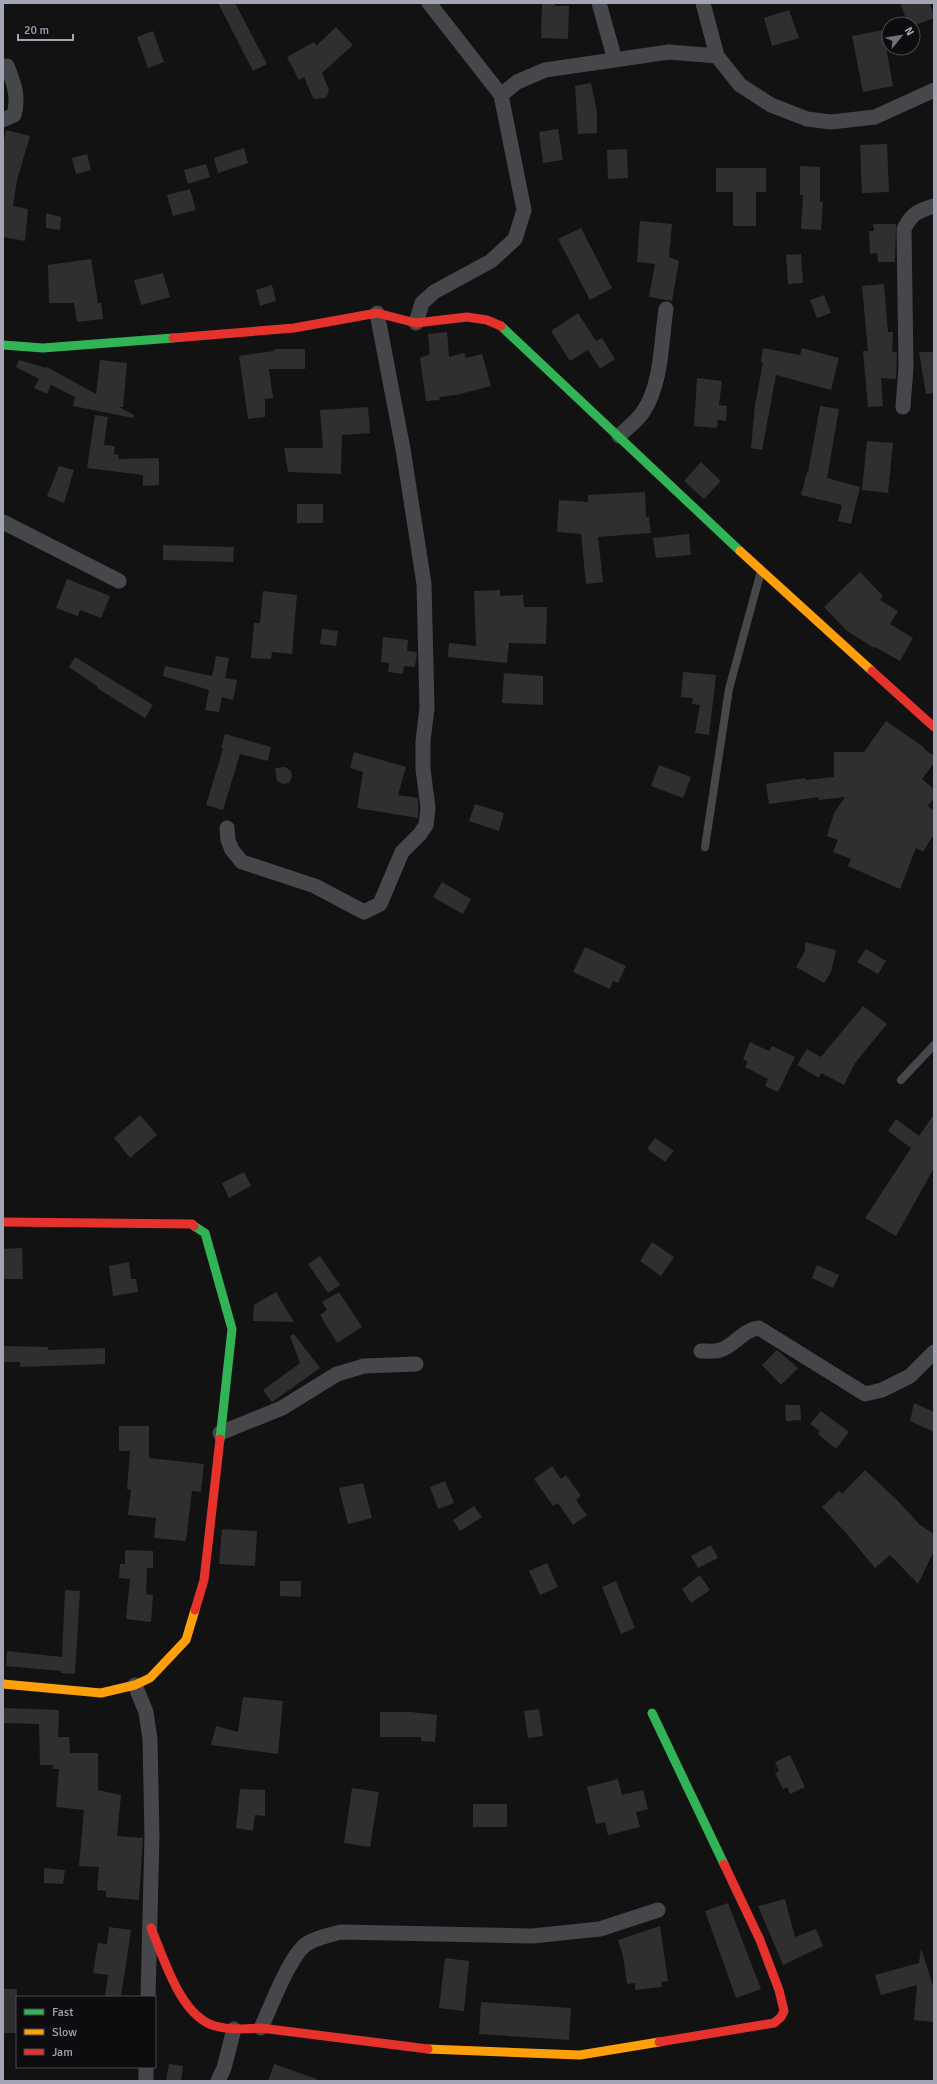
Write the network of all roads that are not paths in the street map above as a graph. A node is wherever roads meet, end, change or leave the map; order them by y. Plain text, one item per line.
1 (429, 3) edge
2 (599, 3) edge
3 (703, 3) edge
4 (718, 56) junction
5 (615, 60) junction
6 (7, 66) dead end
7 (934, 90) edge
8 (501, 95) junction
9 (3, 120) edge
10 (934, 206) edge
11 (666, 309) dead end
12 (377, 313) junction
13 (416, 323) junction
14 (3, 345) edge
15 (904, 406) dead end
16 (619, 436) junction
17 (3, 522) edge
18 (761, 570) junction
19 (119, 581) dead end
20 (934, 727) edge
21 (227, 828) dead end
22 (705, 847) dead end
23 (934, 1045) edge
24 (901, 1080) dead end
25 (3, 1222) edge
26 (701, 1351) dead end
27 (934, 1352) edge
28 (416, 1364) dead end
29 (220, 1434) junction
30 (3, 1684) edge
31 (135, 1685) junction
32 (652, 1713) dead end
33 (658, 1910) dead end
34 (151, 1928) junction
35 (148, 1996) edge
36 (261, 2028) junction
37 (234, 2029) junction
38 (146, 2068) edge
39 (146, 2081) edge
40 (218, 2081) edge

1 - 8 street
2 - 5 street
3 - 4 street
4 - 5 street
4 - 7 street
5 - 8 street
6 - 9 street
8 - 13 street
10 - 15 street
11 - 16 street
12 - 13 street
12 - 14 street
12 - 21 street
13 - 16 street
16 - 18 street
17 - 19 street
18 - 20 street
18 - 22 lane
23 - 24 lane
25 - 29 street
26 - 27 street
28 - 29 street
29 - 31 street
30 - 31 street
31 - 34 street
32 - 36 street
33 - 36 street
34 - 35 street
34 - 37 street
36 - 37 street
37 - 40 street
38 - 39 street

